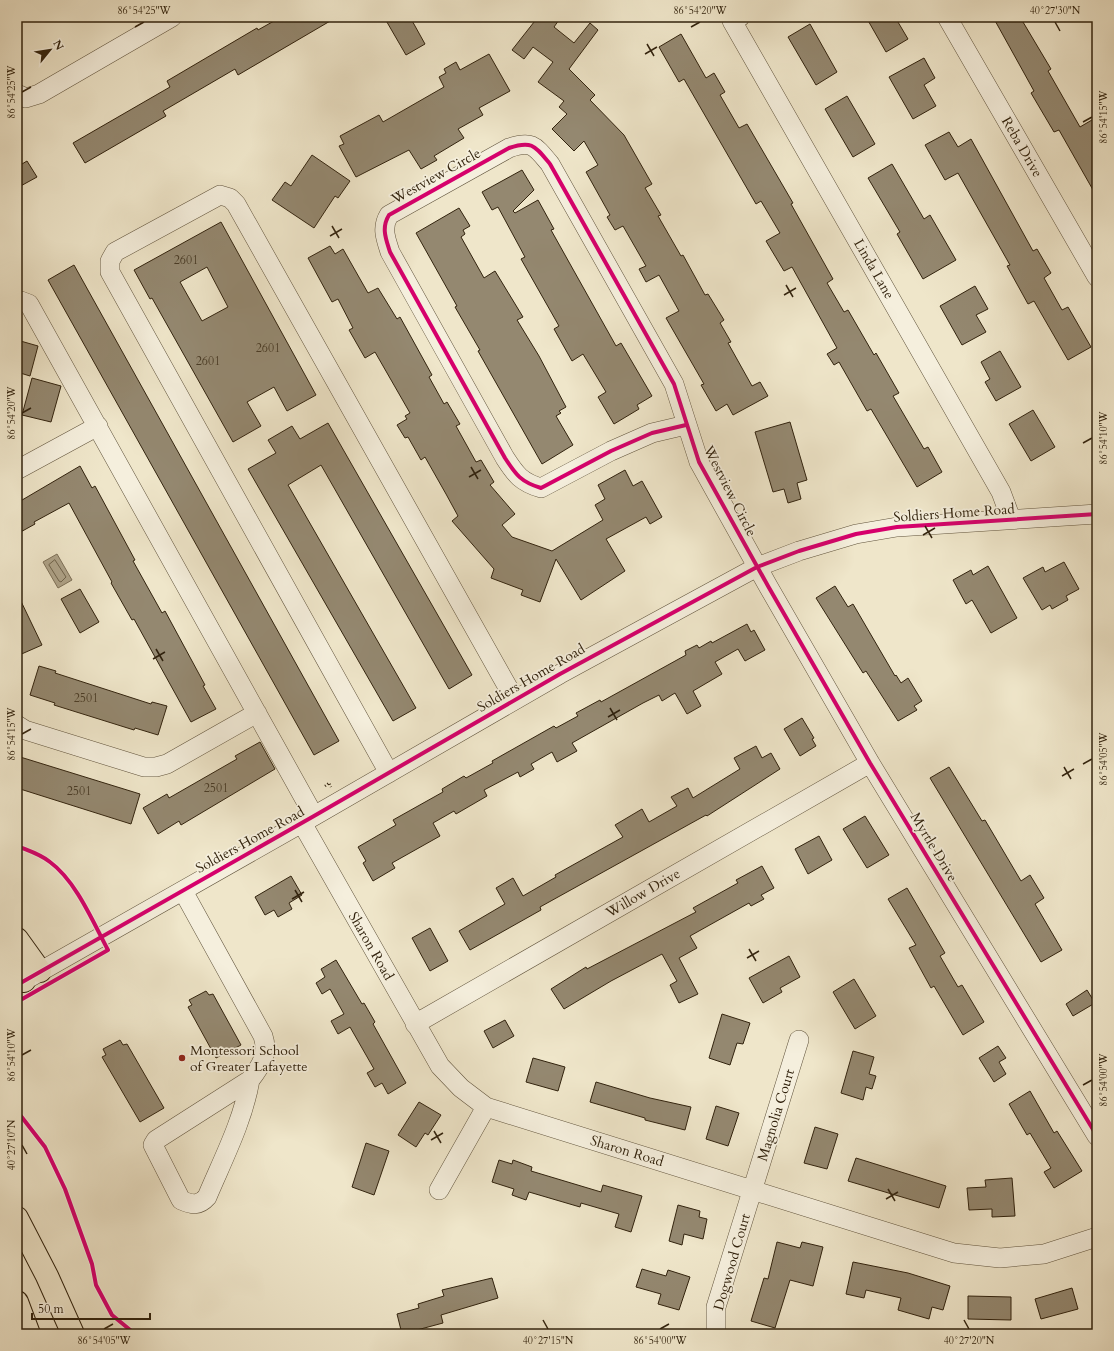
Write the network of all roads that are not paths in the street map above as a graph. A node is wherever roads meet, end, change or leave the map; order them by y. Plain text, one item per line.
1 (172, 17) edge
2 (947, 17) edge
3 (736, 19) edge
4 (17, 94) edge
5 (1097, 277) edge
6 (17, 303) edge
7 (686, 425) junction
8 (98, 426) junction
9 (17, 470) edge
10 (1097, 514) edge
11 (1011, 519) junction
12 (757, 566) junction
13 (515, 700) junction
14 (257, 712) junction
15 (17, 725) edge
16 (870, 763) junction
17 (389, 773) junction
18 (308, 820) junction
19 (183, 891) junction
20 (17, 939) edge
21 (25, 977) edge
22 (415, 1024) junction
23 (799, 1040) dead end
24 (250, 1080) junction
25 (486, 1107) junction
26 (1097, 1136) edge
27 (439, 1190) dead end
28 (752, 1190) junction
29 (17, 1218) edge
30 (1097, 1237) edge
31 (17, 1302) edge
32 (30, 1334) edge
33 (73, 1334) edge
34 (716, 1334) edge

1 - 4 street
2 - 5 street, Reba Drive
3 - 11 street, Linda Lane
6 - 8 street, Sharon Road
7 - 7 street, Westview Circle
7 - 12 street, Westview Circle
8 - 9 street
8 - 14 street, Sharon Road
10 - 11 street, Soldiers Home Road
11 - 12 street, Soldiers Home Road
12 - 13 street, Soldiers Home Road
12 - 16 street, Myrtle Drive
13 - 17 street, Soldiers Home Road
13 - 17 street
14 - 15 street
14 - 18 street, Sharon Road
16 - 22 street, Willow Drive
16 - 26 street, Myrtle Drive
17 - 18 street, Soldiers Home Road
18 - 19 street, Soldiers Home Road
18 - 22 street, Sharon Road
19 - 21 street, Soldiers Home Road
19 - 24 street
20 - 21 highway
22 - 25 street, Sharon Road
23 - 28 street, Magnolia Court
24 - 24 street
25 - 27 street
25 - 28 street, Sharon Road
28 - 30 street, Sharon Road
28 - 34 street, Dogwood Court
29 - 33 highway
31 - 32 highway

